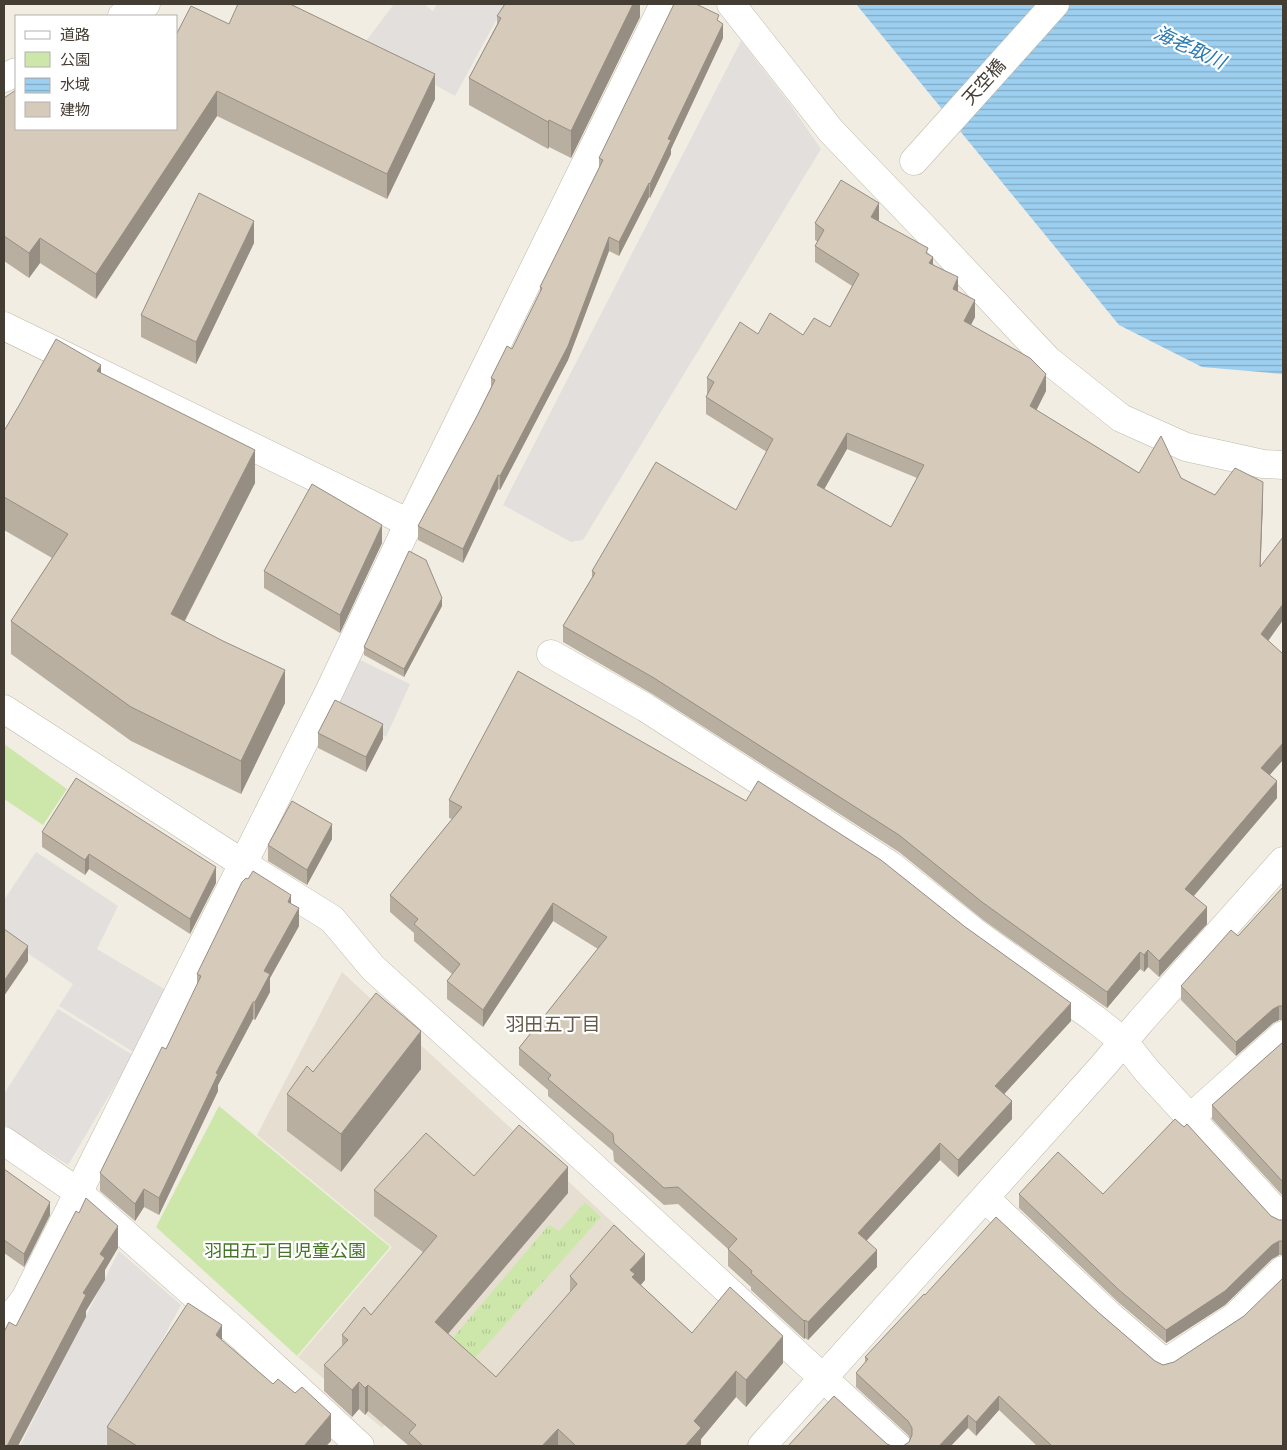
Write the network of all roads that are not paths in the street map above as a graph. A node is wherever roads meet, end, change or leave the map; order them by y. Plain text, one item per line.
1 (146, 4) edge
2 (664, 4) edge
3 (731, 4) edge
4 (1055, 4) edge
5 (124, 15) edge
6 (914, 161) dead end
7 (4, 326) edge
8 (1283, 464) edge
9 (409, 522) junction
10 (552, 654) dead end
11 (4, 708) edge
12 (1283, 861) edge
13 (242, 863) junction
14 (1283, 1035) edge
15 (1124, 1042) junction
16 (1190, 1118) junction
17 (4, 1141) edge
18 (78, 1192) junction
19 (985, 1198) junction
20 (1283, 1219) edge
21 (1283, 1270) edge
22 (4, 1325) edge
23 (823, 1378) junction
24 (360, 1446) edge
25 (762, 1446) edge
26 (897, 1446) edge

1 - 5 street
2 - 9 street
3 - 8 street
4 - 6 street, 天空橋
7 - 9 street
9 - 13 street
10 - 15 street
11 - 13 street
12 - 15 street
13 - 18 street
13 - 23 street
14 - 16 street
15 - 16 street
15 - 19 street
16 - 20 street
17 - 18 street
18 - 22 street
18 - 24 street
19 - 21 street
19 - 23 street
23 - 25 street
23 - 26 street

